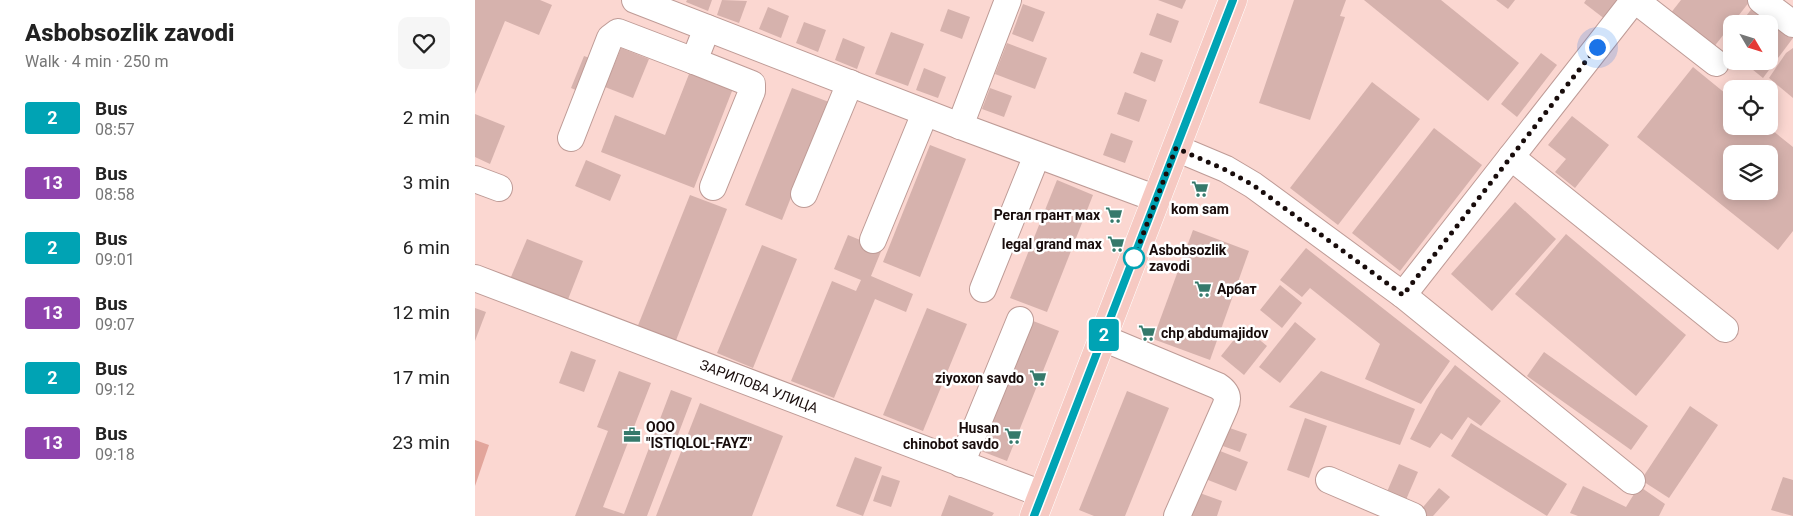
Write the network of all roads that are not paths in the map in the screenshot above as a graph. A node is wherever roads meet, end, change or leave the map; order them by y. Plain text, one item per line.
1 (629, 0) edge
2 (635, 0) edge
3 (1009, 0) edge
4 (1233, 0) edge
5 (1635, 0) edge
6 (1761, 0) edge
7 (1793, 24) edge
8 (707, 28) junction
9 (617, 32) junction
10 (694, 61) junction
11 (1716, 63) dead end
12 (849, 83) junction
13 (925, 113) junction
14 (960, 126) junction
15 (571, 138) dead end
16 (1176, 148) junction
17 (1037, 155) junction
18 (1511, 157) junction
19 (713, 187) dead end
20 (804, 194) dead end
21 (1157, 199) junction
22 (873, 240) dead end
23 (475, 278) edge
24 (983, 289) dead end
25 (1403, 295) junction
26 (1020, 320) dead end
27 (1725, 329) dead end
28 (1103, 338) junction
29 (961, 464) junction
30 (1329, 480) dead end
31 (1632, 481) dead end
32 (1038, 505) edge
33 (1177, 516) edge
34 (1413, 516) edge

1 - 9 street
2 - 8 street
3 - 14 street
4 - 16 main road
5 - 11 street
5 - 18 street
6 - 7 street
8 - 10 street
8 - 12 street
9 - 10 street
9 - 15 street
10 - 19 street
12 - 13 street
12 - 20 street
13 - 14 street
13 - 22 street
14 - 17 street
16 - 21 main road
16 - 25 street
17 - 21 street
17 - 24 street
18 - 25 street
18 - 27 street
21 - 28 main road
23 - 29 street, ЗАРИПОВА УЛИЦА
25 - 31 street
26 - 29 street
28 - 32 main road
28 - 33 street
29 - 32 street, ЗАРИПОВА УЛИЦА
30 - 34 street

